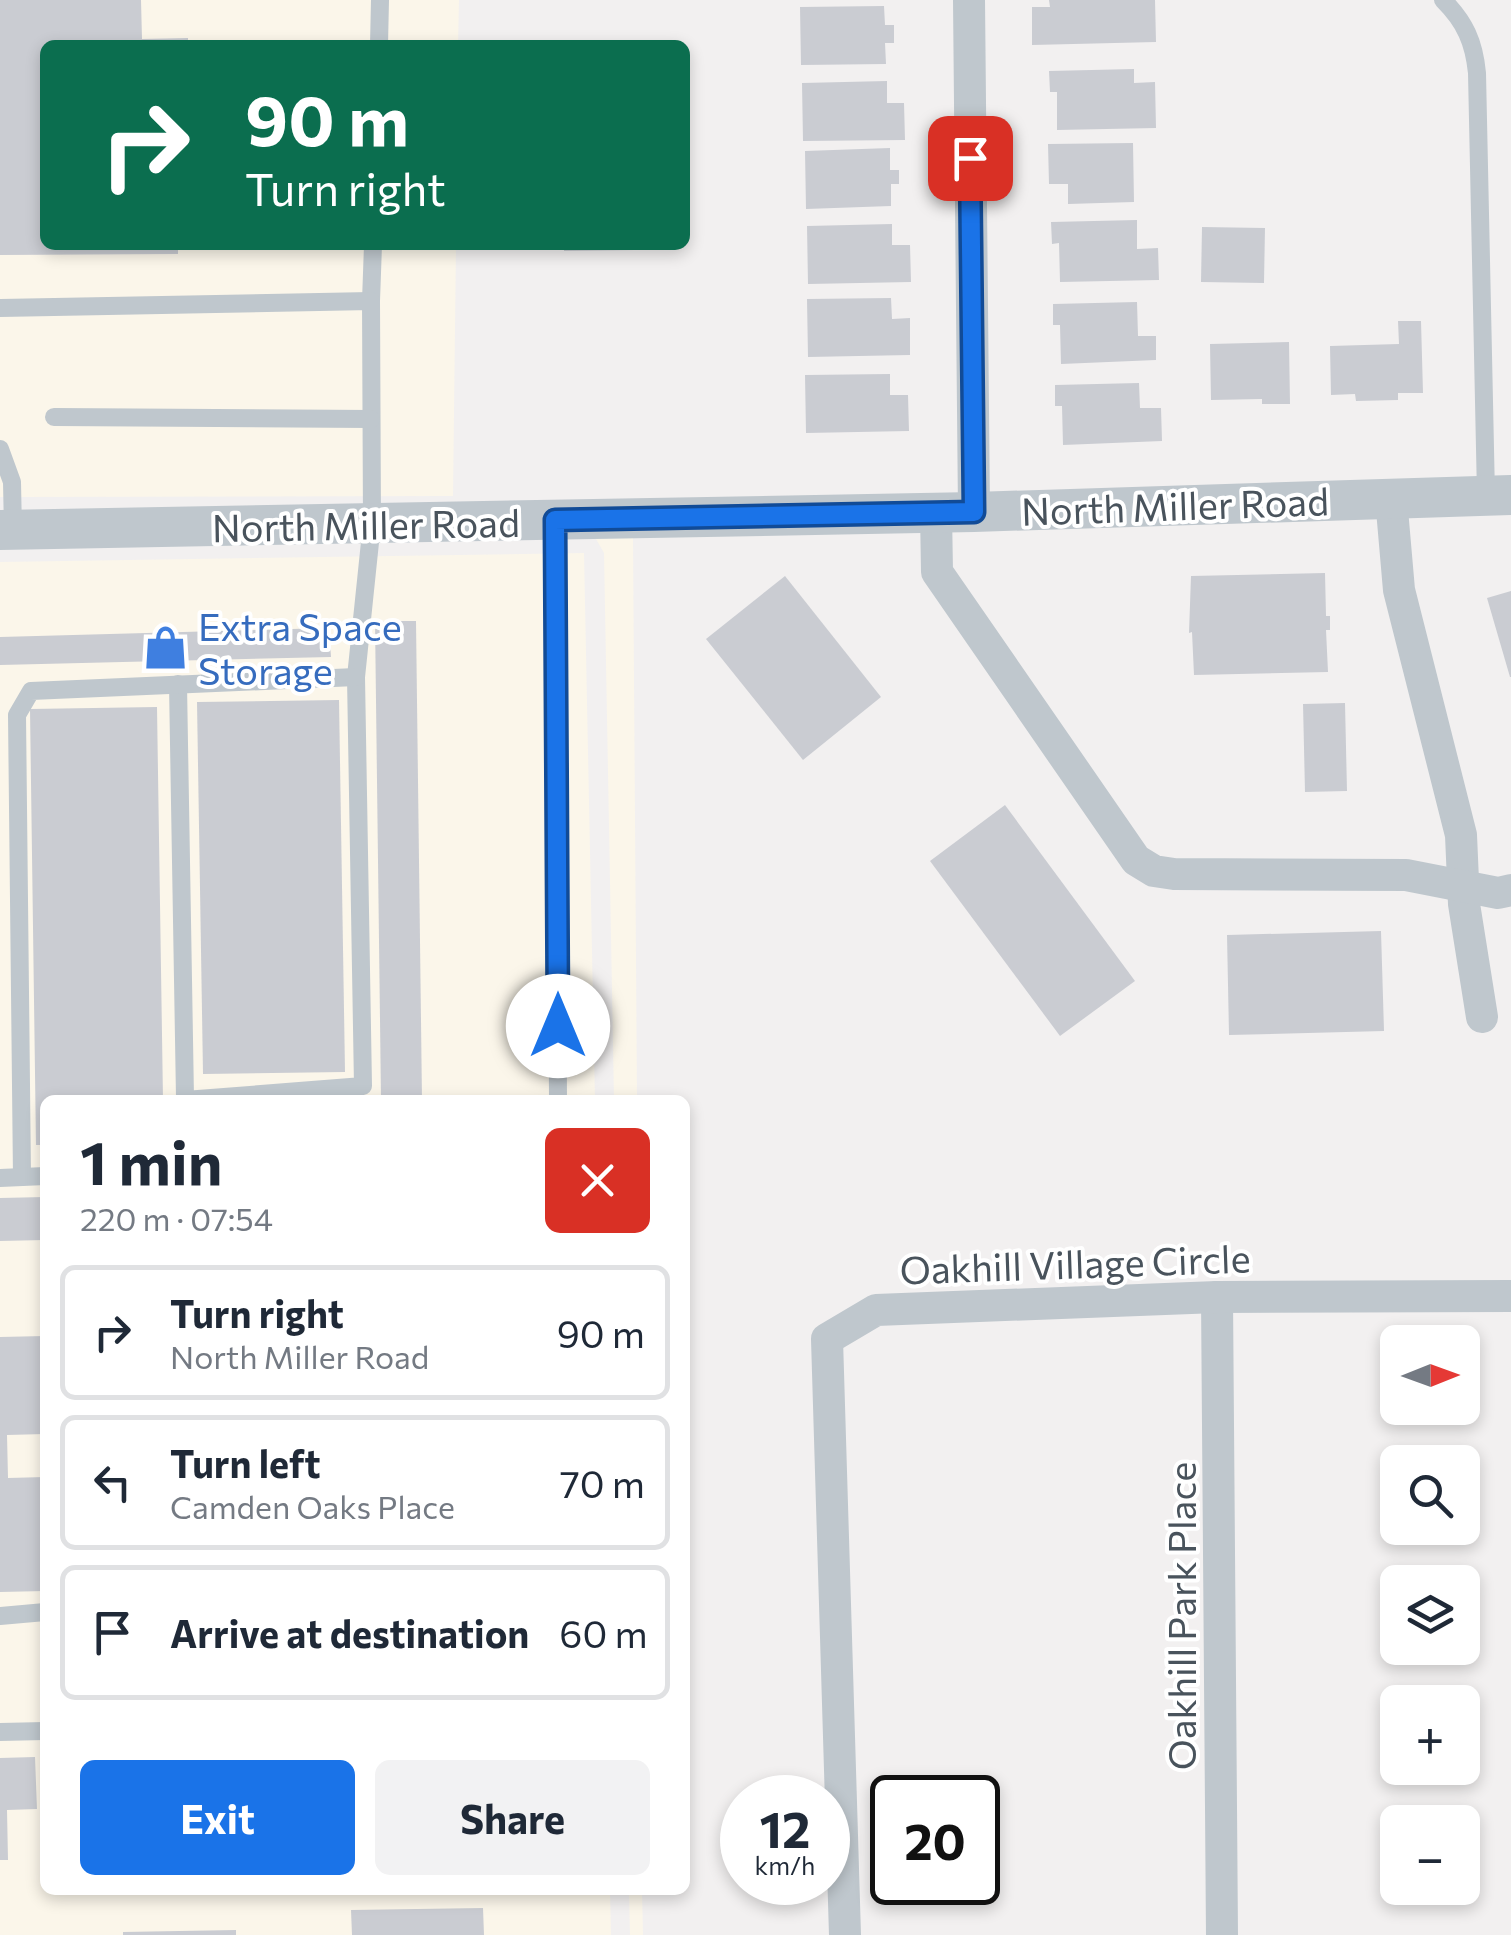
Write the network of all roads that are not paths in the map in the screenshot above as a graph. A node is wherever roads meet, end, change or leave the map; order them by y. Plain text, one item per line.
1 (380, 0) edge
2 (969, 0) edge
3 (1443, 0) edge
4 (379, 40) edge
5 (373, 250) edge
6 (371, 302) junction
7 (0, 308) edge
8 (54, 417) dead end
9 (371, 419) junction
10 (0, 450) edge
11 (1498, 496) edge
12 (1391, 498) junction
13 (955, 512) junction
14 (555, 520) junction
15 (372, 523) junction
16 (6, 530) edge
17 (356, 677) junction
18 (178, 684) junction
19 (1463, 886) junction
20 (1511, 890) edge
21 (1482, 1017) dead end
22 (185, 1095) edge
23 (240, 1095) edge
24 (558, 1095) edge
25 (40, 1176) edge
26 (22, 1177) junction
27 (0, 1178) edge
28 (1511, 1296) edge
29 (1217, 1297) junction
30 (40, 1612) edge
31 (0, 1616) edge
32 (40, 1731) edge
33 (0, 1732) edge
34 (846, 1935) edge
35 (1222, 1935) edge

1 - 4 lane
2 - 13 street
3 - 11 lane
5 - 6 lane
6 - 7 lane
6 - 9 lane
8 - 9 lane
9 - 15 lane
10 - 16 lane
11 - 12 street, North Miller Road
12 - 13 street, North Miller Road
12 - 19 street
13 - 14 street, North Miller Road
13 - 19 street
14 - 15 street, North Miller Road
14 - 24 lane
15 - 16 street, North Miller Road
15 - 17 lane
17 - 18 lane
17 - 23 lane
18 - 22 lane
18 - 26 lane
19 - 20 street
19 - 21 street
25 - 26 lane
26 - 27 lane
28 - 29 street, Oakhill Village Circle
29 - 34 street, Oakhill Village Circle
29 - 35 street, Oakhill Park Place
30 - 31 lane
32 - 33 lane

